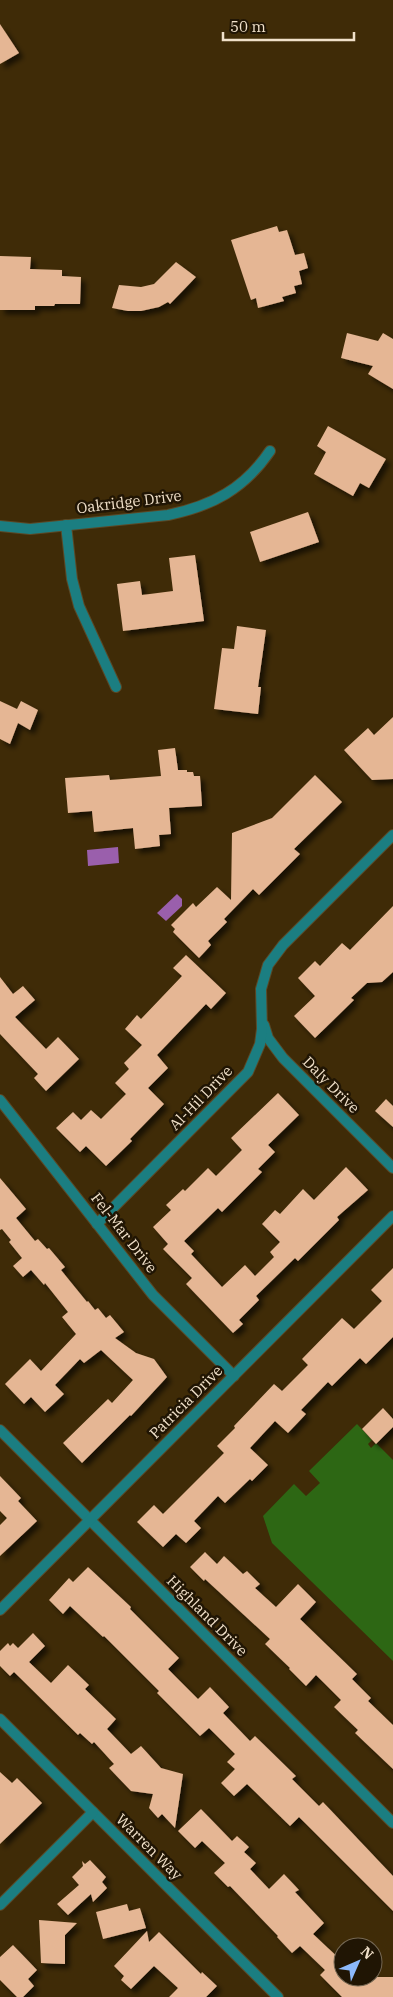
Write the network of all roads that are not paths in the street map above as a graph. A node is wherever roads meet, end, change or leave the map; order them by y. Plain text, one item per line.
1 (270, 451) dead end
2 (66, 525) junction
3 (0, 526) edge
4 (116, 687) dead end
5 (393, 835) edge
6 (260, 1014) junction
7 (0, 1100) edge
8 (393, 1168) edge
9 (393, 1216) edge
10 (97, 1224) junction
11 (234, 1376) junction
12 (0, 1430) edge
13 (90, 1519) junction
14 (0, 1610) edge
15 (0, 1719) edge
16 (93, 1812) junction
17 (393, 1823) edge
18 (0, 1905) edge
19 (278, 1997) edge

1 - 2 street, Oakridge Drive
2 - 3 street, Oakridge Drive
2 - 4 street
5 - 6 street, Al-Hil Drive
6 - 8 street, Daly Drive
6 - 10 street, Al-Hil Drive
7 - 10 street, Fel-Mar Drive
9 - 11 street, Patricia Drive
10 - 11 street, Fel-Mar Drive
11 - 13 street, Patricia Drive
12 - 13 street, Highland Drive
13 - 14 street, Patricia Drive
13 - 17 street, Highland Drive
15 - 16 street, Warren Way
16 - 18 street
16 - 19 street, Warren Way

